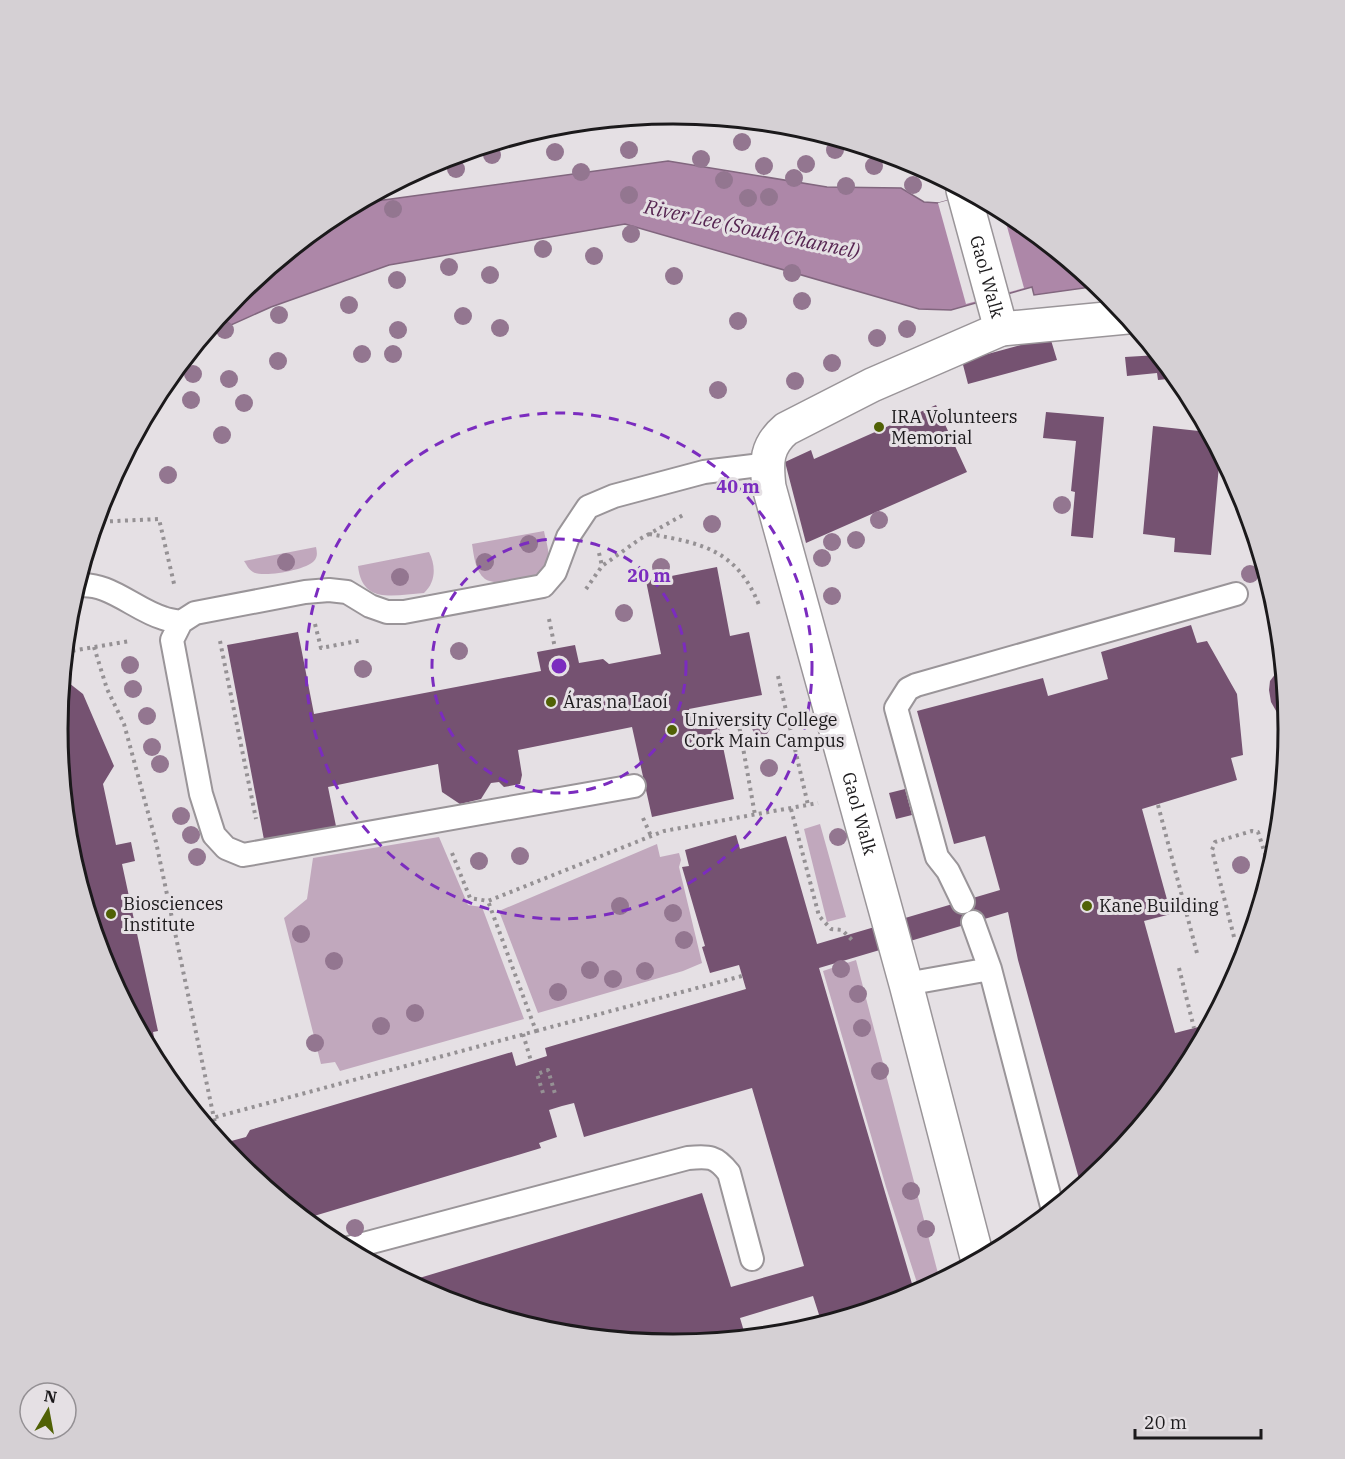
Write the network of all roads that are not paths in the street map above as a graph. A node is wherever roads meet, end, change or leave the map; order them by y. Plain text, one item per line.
1 (966, 201) edge
2 (1115, 318) edge
3 (1001, 329) junction
4 (768, 464) junction
5 (85, 585) edge
6 (1236, 594) dead end
7 (181, 622) junction
8 (633, 786) dead end
9 (990, 969) junction
10 (906, 984) junction
11 (1051, 1201) edge
12 (358, 1246) edge
13 (976, 1253) edge
14 (752, 1259) dead end

1 - 3 street, Gaol Walk
2 - 3 street, Gaol Walk
3 - 4 street, Gaol Walk
4 - 7 lane
4 - 10 street, Gaol Walk
5 - 7 lane
6 - 9 lane
7 - 8 lane
9 - 10 lane
9 - 11 lane
10 - 13 street, Gaol Walk
12 - 14 lane

